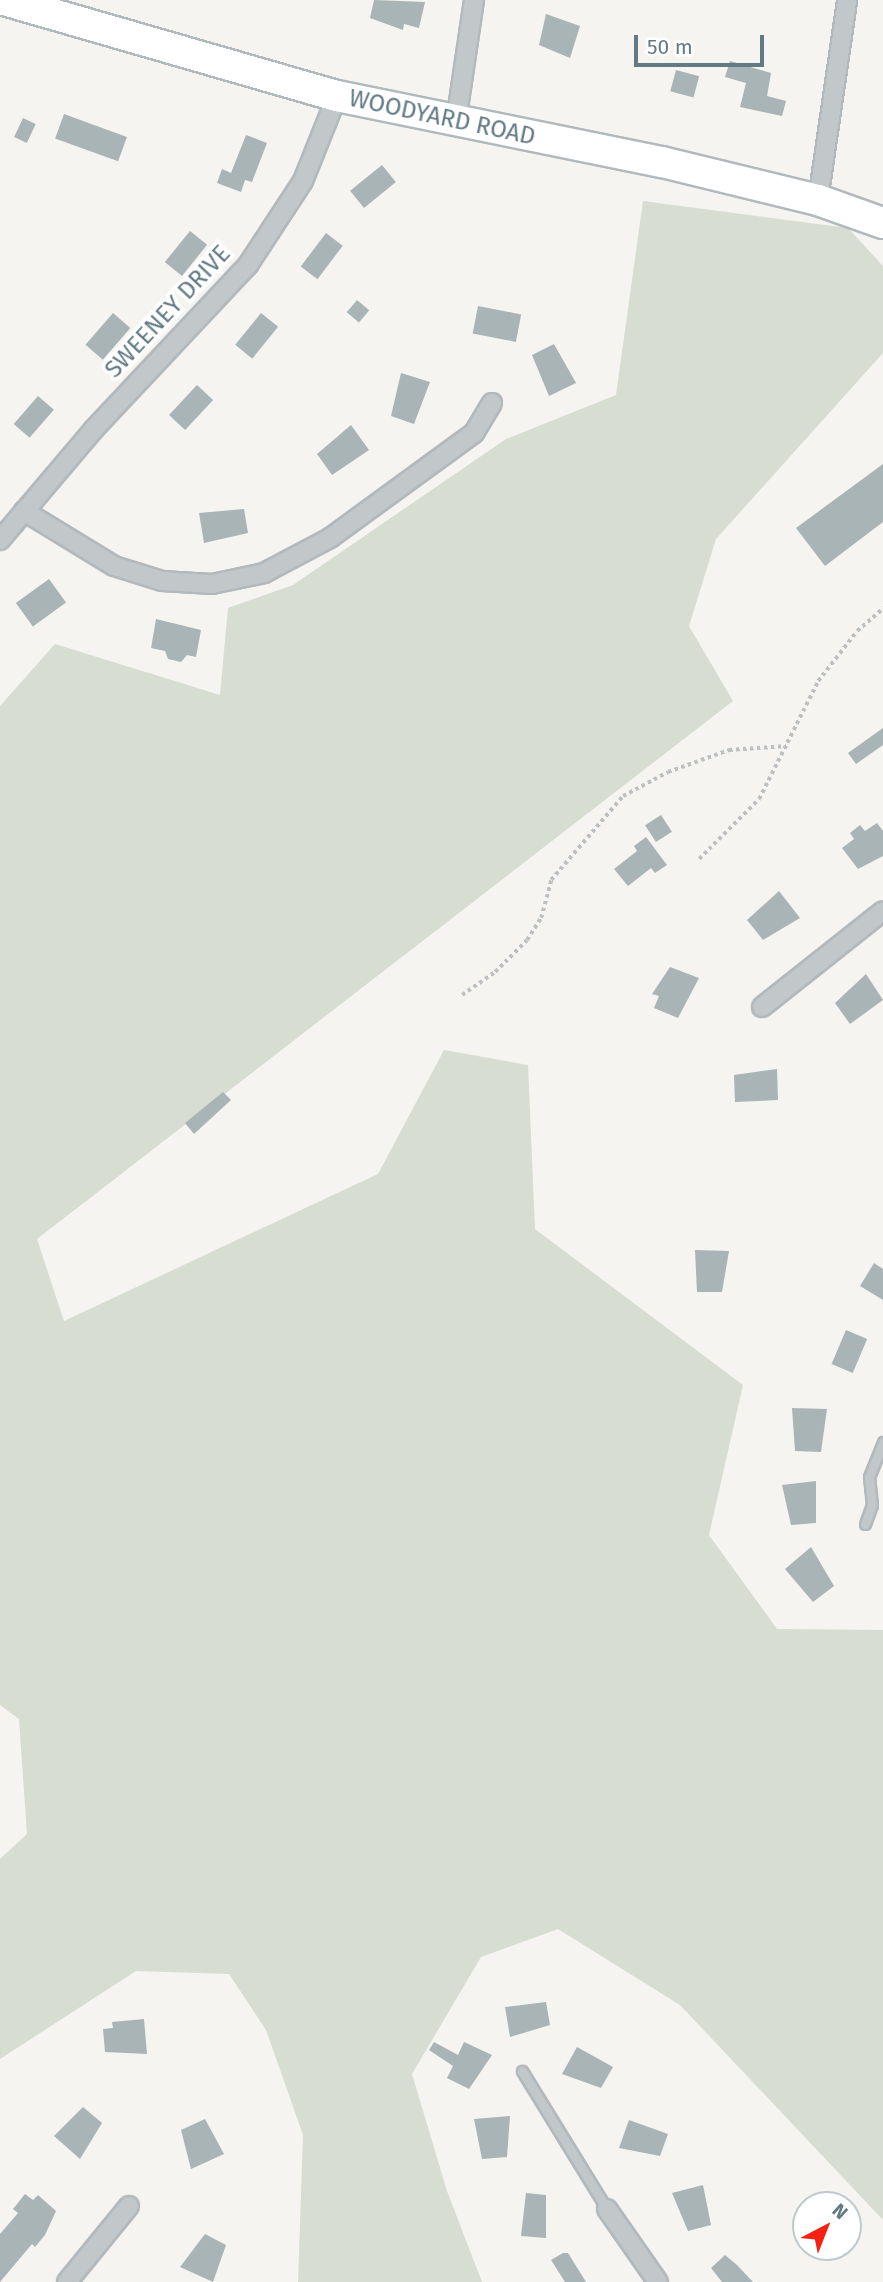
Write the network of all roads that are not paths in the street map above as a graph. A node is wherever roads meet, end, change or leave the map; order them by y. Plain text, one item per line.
1 (4, 0) edge
2 (474, 0) edge
3 (847, 0) edge
4 (337, 96) junction
5 (456, 122) junction
6 (817, 200) junction
7 (883, 223) edge
8 (492, 403) dead end
9 (24, 511) junction
10 (0, 540) edge
11 (883, 911) edge
12 (762, 1007) dead end
13 (883, 1442) edge
14 (865, 1524) dead end
15 (522, 2071) dead end
16 (129, 2206) dead end
17 (607, 2208) joint
18 (67, 2282) edge
19 (658, 2282) edge

1 - 4 main road, WOODYARD ROAD
2 - 5 street
3 - 6 street
4 - 5 main road, WOODYARD ROAD
4 - 9 street, SWEENEY DRIVE
5 - 6 main road, WOODYARD ROAD
6 - 7 main road, WOODYARD ROAD
8 - 9 street
9 - 10 street, SWEENEY DRIVE
11 - 12 street
13 - 14 lane
15 - 17 lane
16 - 18 street
17 - 19 street

